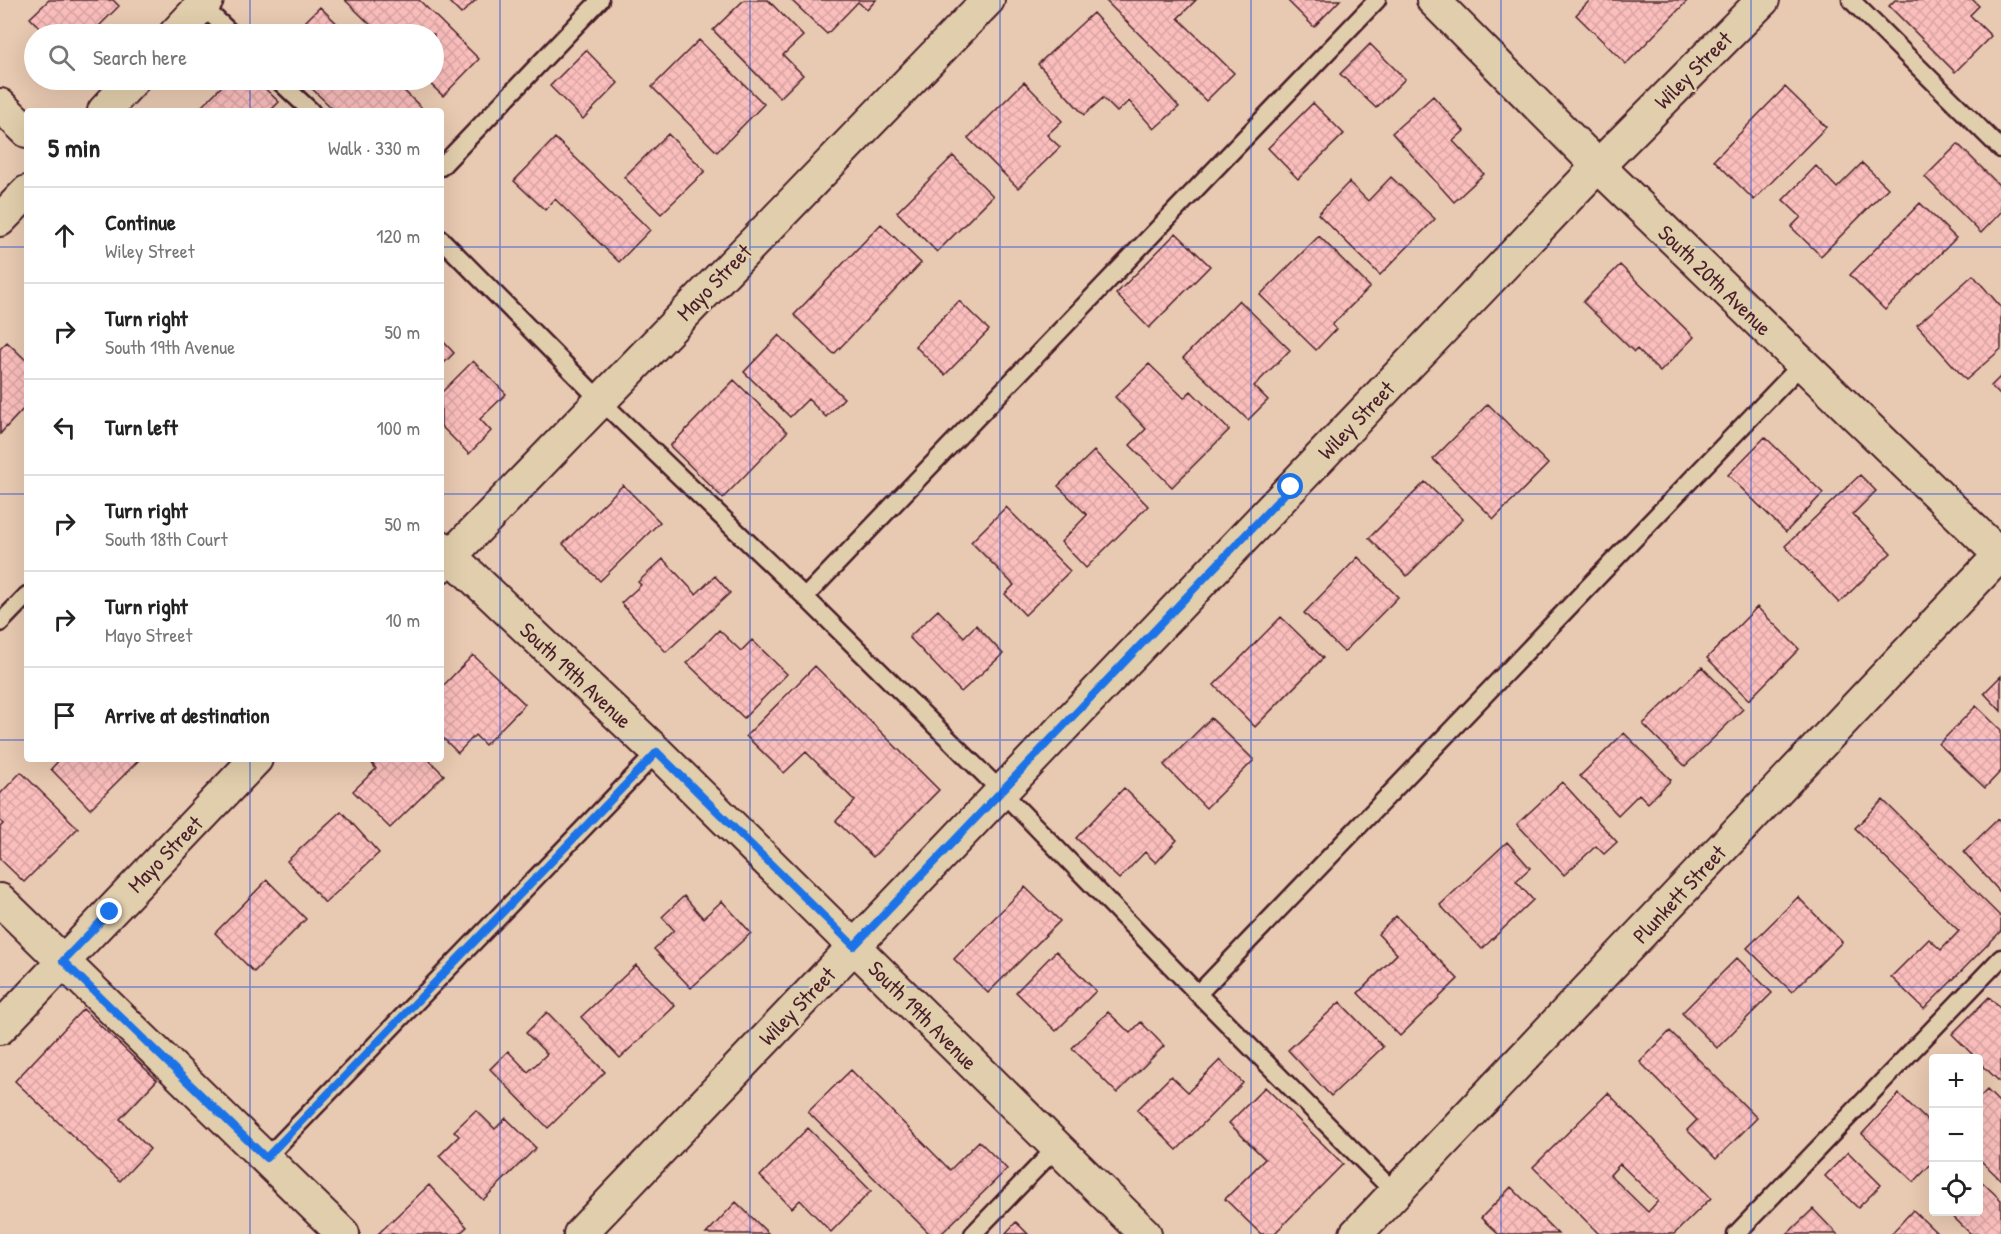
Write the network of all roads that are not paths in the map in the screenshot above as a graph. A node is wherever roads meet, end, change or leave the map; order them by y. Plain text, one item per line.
1 (600, 0) edge
2 (988, 0) edge
3 (1377, 0) edge
4 (1433, 0) edge
5 (1763, 0) edge
6 (1851, 0) edge
7 (202, 2) edge
8 (183, 24) edge
9 (223, 24) edge
10 (124, 90) edge
11 (289, 90) edge
12 (0, 105) edge
13 (107, 108) edge
14 (308, 108) edge
15 (24, 129) edge
16 (1999, 145) edge
17 (444, 164) edge
18 (1598, 166) junction
19 (24, 195) edge
20 (0, 220) edge
21 (444, 242) edge
22 (1802, 364) junction
23 (600, 400) junction
24 (2001, 555) edge
25 (444, 556) edge
26 (805, 597) junction
27 (24, 598) edge
28 (0, 623) edge
29 (657, 752) junction
30 (253, 762) edge
31 (1001, 790) junction
32 (0, 900) edge
33 (854, 946) junction
34 (2001, 958) edge
35 (63, 961) junction
36 (1198, 994) junction
37 (0, 1028) edge
38 (1056, 1148) junction
39 (266, 1158) junction
40 (1396, 1194) junction
41 (342, 1234) edge
42 (580, 1234) edge
43 (973, 1234) edge
44 (1145, 1234) edge
45 (1356, 1234) edge
46 (1736, 1234) edge

1 - 17 lane
2 - 23 street, Mayo Street
3 - 26 lane
4 - 18 street, South 20th Avenue
5 - 18 street, Wiley Street
6 - 16 lane
7 - 8 street
7 - 9 lane
10 - 13 street
11 - 14 lane
12 - 15 street
18 - 22 street, South 20th Avenue
18 - 31 street, Wiley Street
19 - 20 street
21 - 23 lane
22 - 24 street, South 20th Avenue
22 - 36 lane
23 - 25 street, Mayo Street
23 - 26 lane
24 - 40 street, Plunkett Street
25 - 29 street, South 19th Avenue
26 - 31 lane
27 - 28 lane
29 - 33 street, South 19th Avenue
29 - 39 lane
30 - 35 street, Mayo Street
31 - 33 street, Wiley Street
31 - 36 lane
32 - 35 street
33 - 38 street, South 19th Avenue
33 - 42 street, Wiley Street
34 - 46 lane
35 - 37 street, Mayo Street
35 - 39 street
36 - 40 lane
38 - 43 lane
38 - 44 street, South 19th Avenue
39 - 41 street
40 - 45 street, Plunkett Street

